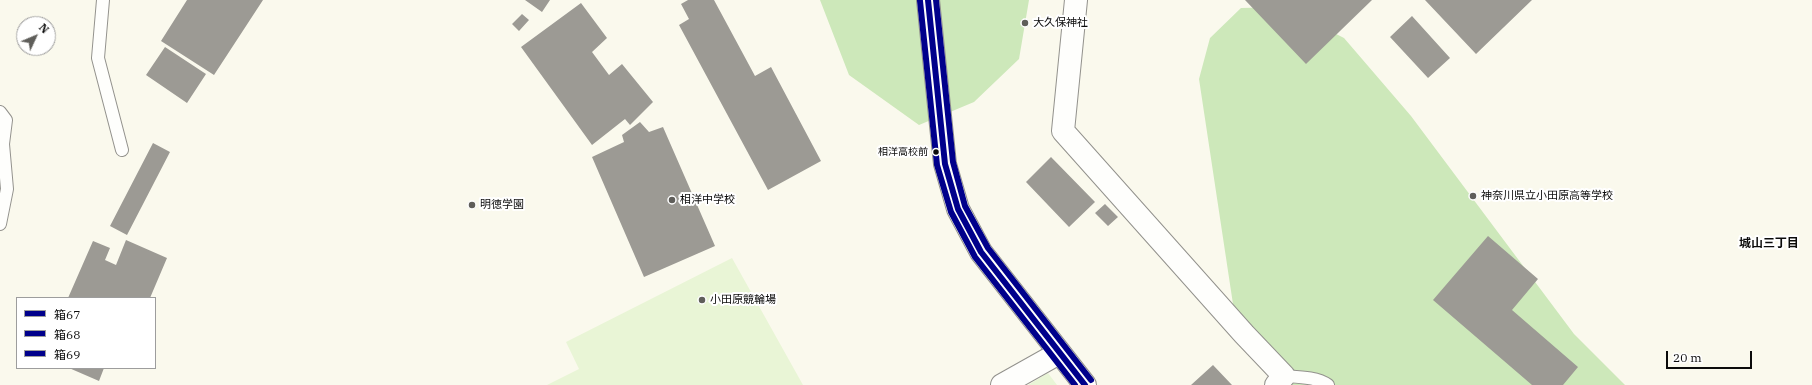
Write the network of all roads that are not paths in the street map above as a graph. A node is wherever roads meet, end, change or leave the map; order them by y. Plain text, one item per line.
1 (103, 0) edge
2 (928, 0) edge
3 (1076, 0) edge
4 (0, 112) edge
5 (1, 148) edge
6 (122, 150) dead end
7 (0, 224) edge
8 (1059, 353) junction
9 (1280, 380) edge
10 (1002, 385) edge
11 (1084, 385) edge
12 (1328, 385) edge

1 - 6 lane
2 - 8 street
3 - 9 street
4 - 5 lane
5 - 7 lane
8 - 10 street
8 - 11 street
9 - 12 lane

